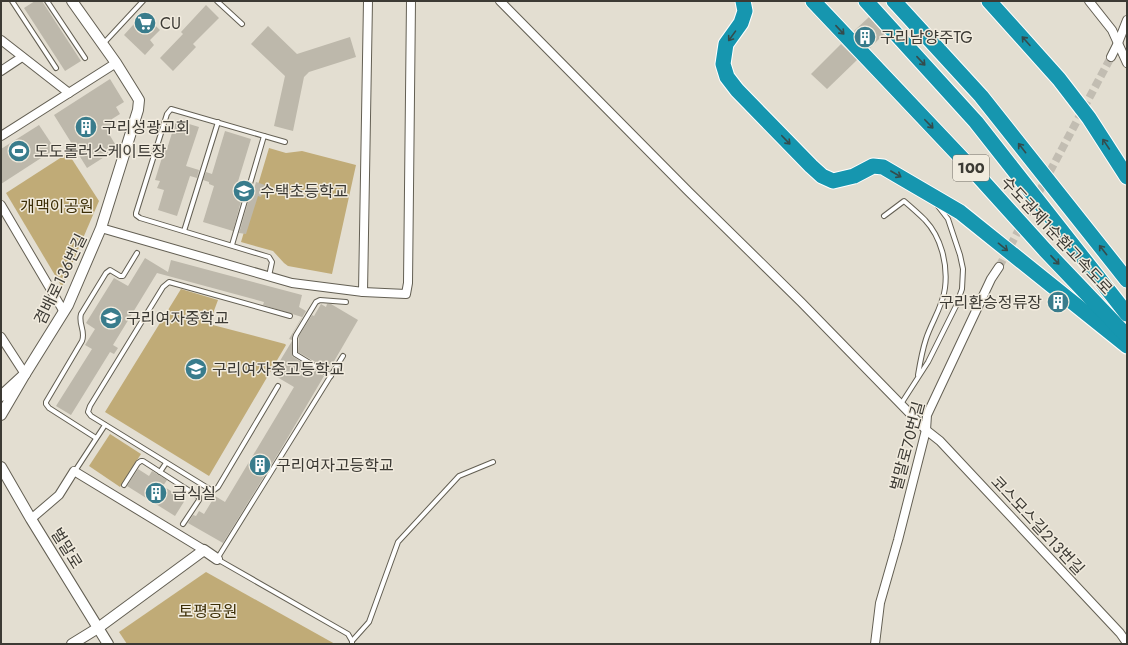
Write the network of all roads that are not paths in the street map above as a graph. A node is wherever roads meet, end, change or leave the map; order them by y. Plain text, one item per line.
1 (12, 1) edge
2 (47, 1) edge
3 (72, 1) edge
4 (143, 1) edge
5 (217, 1) edge
6 (368, 1) edge
7 (411, 1) edge
8 (500, 1) edge
9 (743, 1) edge
10 (813, 1) edge
11 (866, 1) edge
12 (894, 1) edge
13 (989, 1) edge
14 (1089, 1) edge
15 (1127, 20) edge
16 (242, 24) dead end
17 (1, 40) edge
18 (1118, 43) junction
19 (103, 44) junction
20 (22, 57) junction
21 (1111, 57) tunnel mouth
22 (85, 58) dead end
23 (116, 63) junction
24 (1127, 63) edge
25 (56, 68) dead end
26 (1, 71) edge
27 (69, 93) junction
28 (218, 122) junction
29 (1, 136) edge
30 (264, 136) junction
31 (285, 142) dead end
32 (1127, 176) edge
33 (929, 194) junction
34 (1, 205) edge
35 (884, 216) dead end
36 (101, 228) junction
37 (184, 231) junction
38 (232, 245) junction
39 (137, 254) dead end
40 (999, 267) tunnel mouth
41 (269, 277) junction
42 (1127, 280) edge
43 (363, 292) junction
44 (346, 302) dead end
45 (64, 312) junction
46 (1127, 314) edge
47 (290, 316) dead end
48 (1127, 336) edge
49 (1, 337) edge
50 (1127, 346) edge
51 (343, 356) dead end
52 (25, 374) junction
53 (331, 376) junction
54 (918, 378) junction
55 (278, 386) dead end
56 (1, 396) edge
57 (901, 405) junction
58 (1, 415) edge
59 (105, 425) junction
60 (926, 430) junction
61 (96, 438) junction
62 (493, 462) dead end
63 (166, 463) junction
64 (1, 466) edge
65 (74, 471) junction
66 (160, 472) junction
67 (124, 485) dead end
68 (31, 519) junction
69 (184, 524) dead end
70 (204, 550) junction
71 (217, 559) junction
72 (98, 628) junction
73 (352, 642) edge
74 (1127, 643) edge
75 (72, 644) edge
76 (108, 644) edge
77 (875, 644) edge

1 - 25 lane
2 - 22 lane
3 - 19 street, 겸배로136번길
4 - 19 lane
5 - 16 lane
6 - 43 street
7 - 43 street
8 - 57 street, 코스모스길213번길
9 -> 33 highway
10 -> 48 highway, 수도권제1순환고속도로 / 100
11 -> 46 highway, 수도권제1순환고속도로 / 100
42 -> 12 highway, 수도권제1순환고속도로
32 -> 13 highway
14 - 18 street
15 - 18 street
17 - 20 street
18 - 21 street
18 - 24 street
19 - 23 street, 겸배로136번길
20 - 26 street
20 - 27 street
23 - 27 street
23 - 36 street, 겸배로136번길
27 - 29 street
28 - 30 lane
28 - 37 lane
28 - 37 lane
30 - 31 lane
30 - 38 lane
33 -> 50 highway
33 - 54 lane
34 - 45 street
35 - 54 lane
36 - 41 street
36 - 45 street, 겸배로136번길
37 - 38 lane
38 - 41 lane
39 - 61 lane
40 - 60 street, 벌말로70번길
41 - 43 street
44 - 53 lane
45 - 52 street, 겸배로136번길
47 - 59 lane
49 - 52 street
51 - 53 lane
52 - 56 street
52 - 58 street
53 - 71 lane
54 - 57 lane
55 - 63 lane
57 - 60 street, 코스모스길213번길
59 - 61 lane
59 - 63 lane
60 - 74 street, 코스모스길213번길
60 - 77 street, 벌말로70번길
61 - 65 lane
62 - 73 lane
63 - 66 lane
64 - 68 street, 벌말로
65 - 68 street
65 - 70 street
66 - 67 lane
66 - 69 lane
68 - 72 street, 벌말로
70 - 71 street
70 - 72 street
71 - 73 lane
72 - 75 street
72 - 76 street, 벌말로

